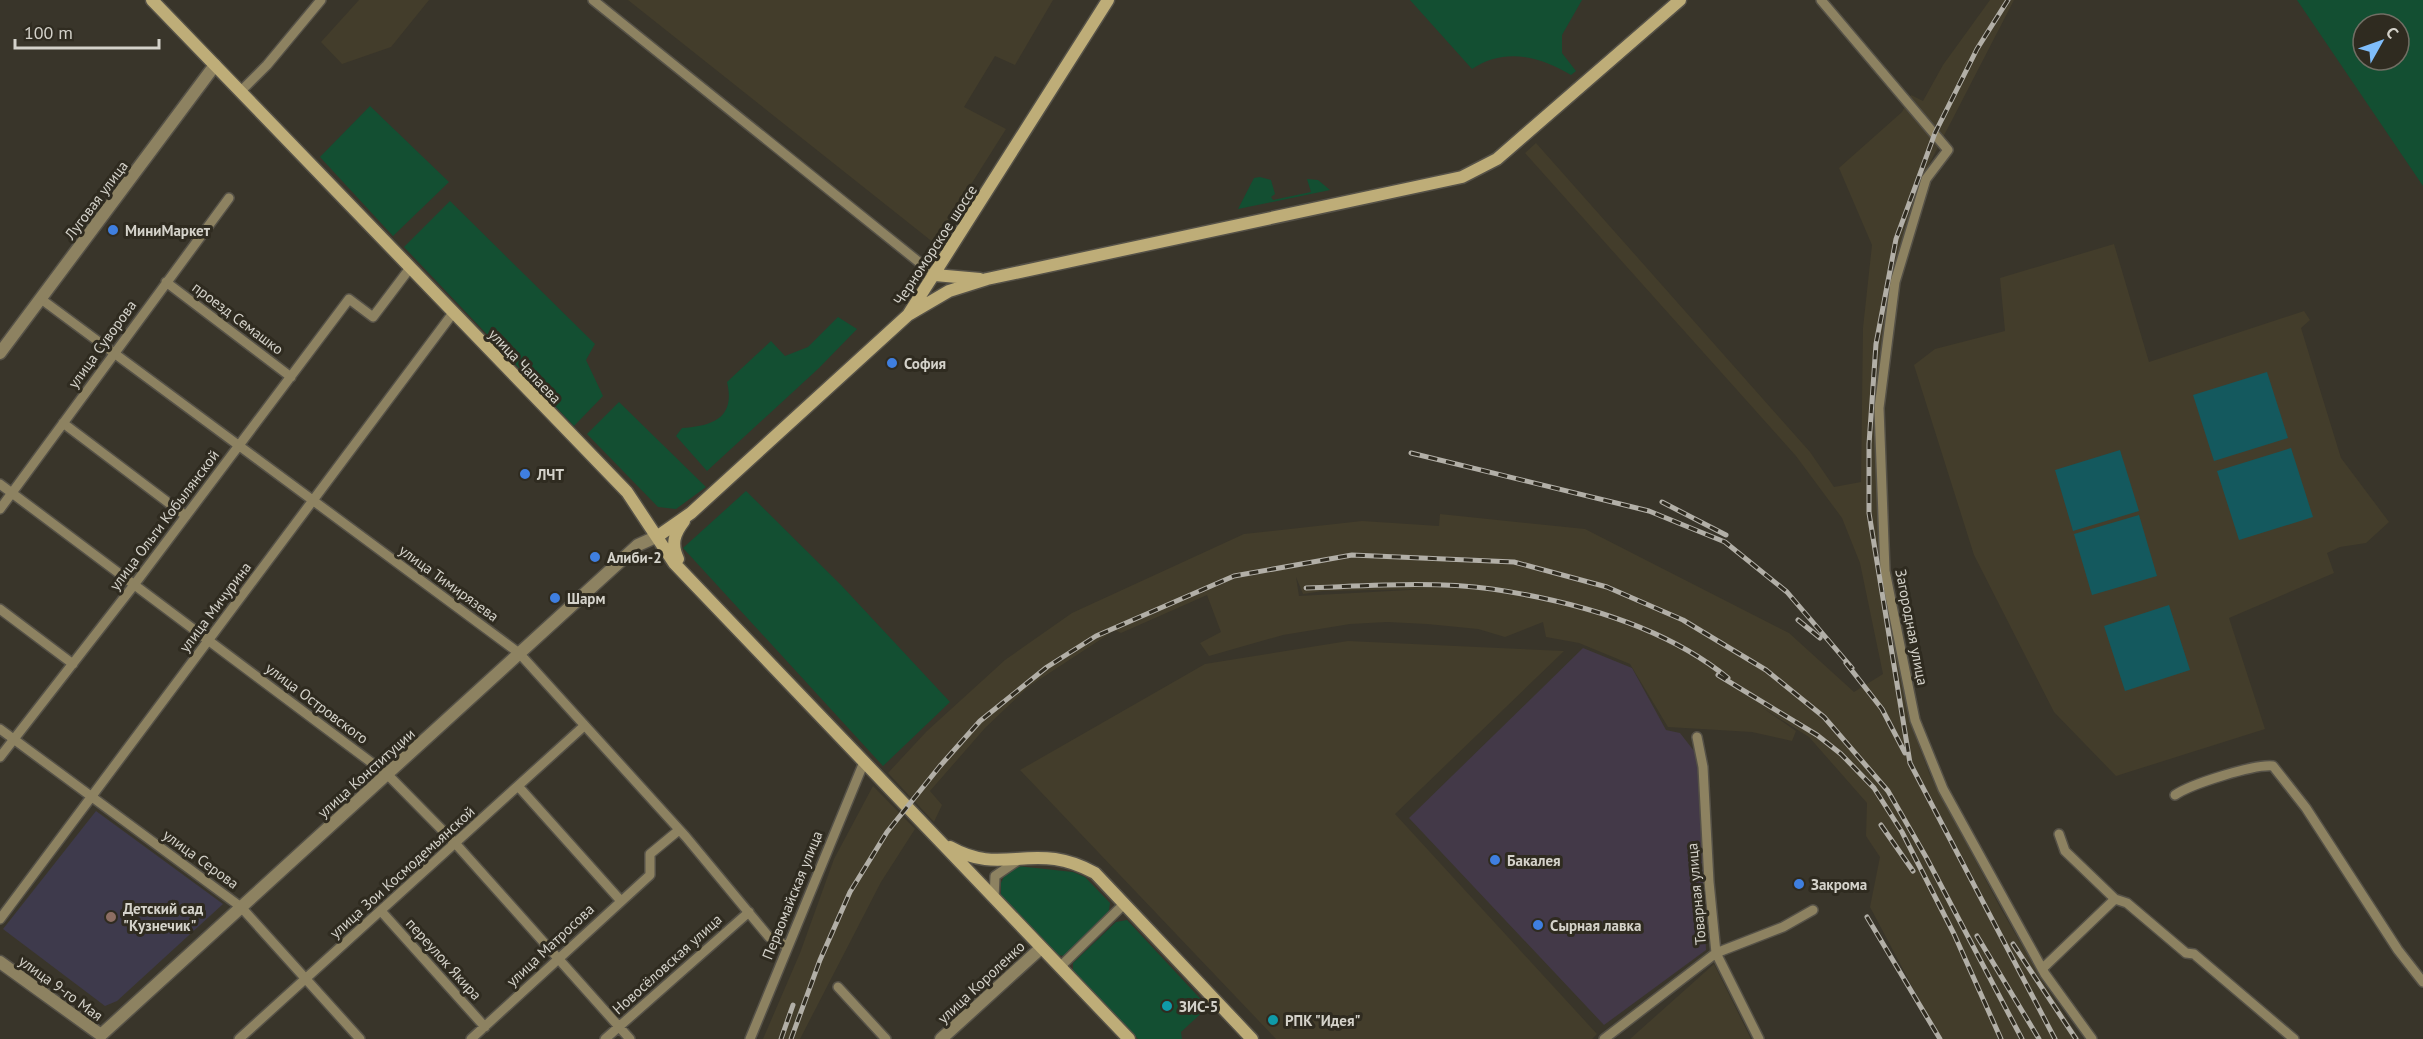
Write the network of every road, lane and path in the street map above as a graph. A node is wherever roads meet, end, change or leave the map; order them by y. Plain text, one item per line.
1 (152, 0) edge
2 (321, 0) edge
3 (593, 0) edge
4 (1108, 0) edge
5 (1680, 0) edge
6 (1821, 0) edge
7 (215, 65) junction
8 (241, 91) junction
9 (228, 198) dead end
10 (410, 268) junction
11 (935, 275) junction
12 (987, 279) junction
13 (166, 282) junction
14 (41, 299) junction
15 (453, 313) junction
16 (908, 315) junction
17 (0, 353) edge
18 (114, 354) junction
19 (291, 377) junction
20 (63, 423) junction
21 (238, 448) junction
22 (0, 484) edge
23 (12, 493) junction
24 (313, 502) junction
25 (0, 509) edge
26 (691, 513) junction
27 (186, 516) junction
28 (658, 536) junction
29 (134, 585) junction
30 (705, 595) junction
31 (0, 609) edge
32 (209, 641) junction
33 (519, 653) junction
34 (73, 664) junction
35 (585, 726) junction
36 (0, 729) edge
37 (1697, 738) dead end
38 (14, 740) junction
39 (0, 757) edge
40 (864, 762) junction
41 (388, 775) junction
42 (518, 786) junction
43 (2175, 795) dead end
44 (92, 798) junction
45 (679, 830) junction
46 (2059, 834) dead end
47 (938, 841) junction
48 (455, 843) junction
49 (1019, 860) junction
50 (994, 899) junction
51 (2115, 899) junction
52 (621, 901) junction
53 (1124, 904) junction
54 (241, 908) junction
55 (1813, 910) dead end
56 (381, 911) junction
57 (749, 912) junction
58 (0, 919) edge
59 (788, 946) junction
60 (1041, 948) junction
61 (1716, 953) junction
62 (558, 958) junction
63 (0, 962) edge
64 (1060, 967) junction
65 (2042, 969) junction
66 (306, 979) junction
67 (2423, 982) edge
68 (838, 987) dead end
69 (619, 1026) junction
70 (485, 1027) junction
71 (102, 1038) edge
72 (241, 1038) edge
73 (360, 1039) edge
74 (471, 1039) edge
75 (605, 1039) edge
76 (630, 1039) edge
77 (750, 1039) edge
78 (886, 1039) edge
79 (941, 1039) edge
80 (1130, 1039) edge
81 (1252, 1039) edge
82 (1604, 1039) edge
83 (1759, 1039) edge
84 (2092, 1039) edge
85 (2294, 1039) edge

1 - 7 main road, улица Чапаева
2 - 8 street
3 - 11 street
4 - 11 main road, Черноморское шоссе
5 - 12 main road
6 - 65 street, Загородная улица
7 - 8 main road, улица Чапаева
7 - 14 street, Луговая улица
8 - 10 main road, улица Чапаева
9 - 13 street, улица Суворова
10 - 15 main road, улица Чапаева
10 - 19 street, улица Ольги Кобылянской
11 - 12 main road
11 - 16 main road, Черноморское шоссе
12 - 16 main road
13 - 18 street, улица Суворова
13 - 19 street, проезд Семашко
14 - 17 street, Луговая улица
14 - 18 street, улица Тимирязева
15 - 24 street, улица Мичурина
15 - 28 main road, улица Чапаева
16 - 26 main road, Черноморское шоссе
18 - 20 street, улица Суворова
18 - 21 street, улица Тимирязева
19 - 21 street, улица Ольги Кобылянской
20 - 23 street, улица Суворова
20 - 27 street
21 - 24 street, улица Тимирязева
21 - 27 street, улица Ольги Кобылянской
22 - 23 street, улица Островского
23 - 25 street, улица Суворова
23 - 29 street, улица Островского
24 - 32 street, улица Мичурина
24 - 33 street, улица Тимирязева
26 - 28 main road, Черноморское шоссе
26 - 30 main road
27 - 29 street, улица Ольги Кобылянской
28 - 30 main road, улица Чапаева
28 - 33 street, улица Конституции
29 - 32 street, улица Островского
29 - 34 street, улица Ольги Кобылянской
30 - 40 main road, улица Чапаева
31 - 34 street
32 - 41 street, улица Островского
32 - 44 street, улица Мичурина
33 - 35 street, улица Тимирязева
33 - 41 street, улица Конституции
34 - 38 street, улица Ольги Кобылянской
35 - 42 street, улица Зои Космодемьянской
35 - 45 street, улица Тимирязева
36 - 38 street, улица Серова
37 - 61 street, Товарная улица
38 - 39 street, улица Ольги Кобылянской
38 - 44 street, улица Серова
40 - 47 main road, улица Чапаева
40 - 59 street, Первомайская улица
41 - 48 street, улица Островского
41 - 54 street, улица Конституции
42 - 48 street, улица Зои Космодемьянской
42 - 52 street
43 - 67 street
44 - 54 street, улица Серова
44 - 58 street, улица Мичурина
45 - 52 street, улица Матросова
45 - 57 street, улица Тимирязева
46 - 51 street
47 - 49 main road
47 - 50 main road, улица Чапаева
48 - 56 street, улица Зои Космодемьянской
48 - 62 street, улица Островского
49 - 50 street
49 - 53 main road
50 - 60 main road, улица Чапаева
51 - 65 street
51 - 85 street
52 - 62 street, улица Матросова
53 - 64 street
53 - 81 main road
54 - 66 street, улица Серова
54 - 71 street, улица Конституции
55 - 61 street
56 - 66 street, улица Зои Космодемьянской
56 - 70 street, переулок Якира
57 - 59 street, улица Тимирязева
57 - 69 street, Новосёловская улица
59 - 77 street, Первомайская улица
60 - 64 main road, улица Чапаева
60 - 79 street, улица Короленко
61 - 82 street
61 - 83 street, Товарная улица
62 - 69 street, улица Островского
62 - 70 street, улица Матросова
63 - 71 street, улица 9-го Мая
64 - 80 main road, улица Чапаева
65 - 84 street, Загородная улица
66 - 72 street, улица Зои Космодемьянской
66 - 73 street, улица Серова
68 - 78 street
69 - 75 street, Новосёловская улица
69 - 76 street, улица Островского
70 - 74 street, улица Матросова

